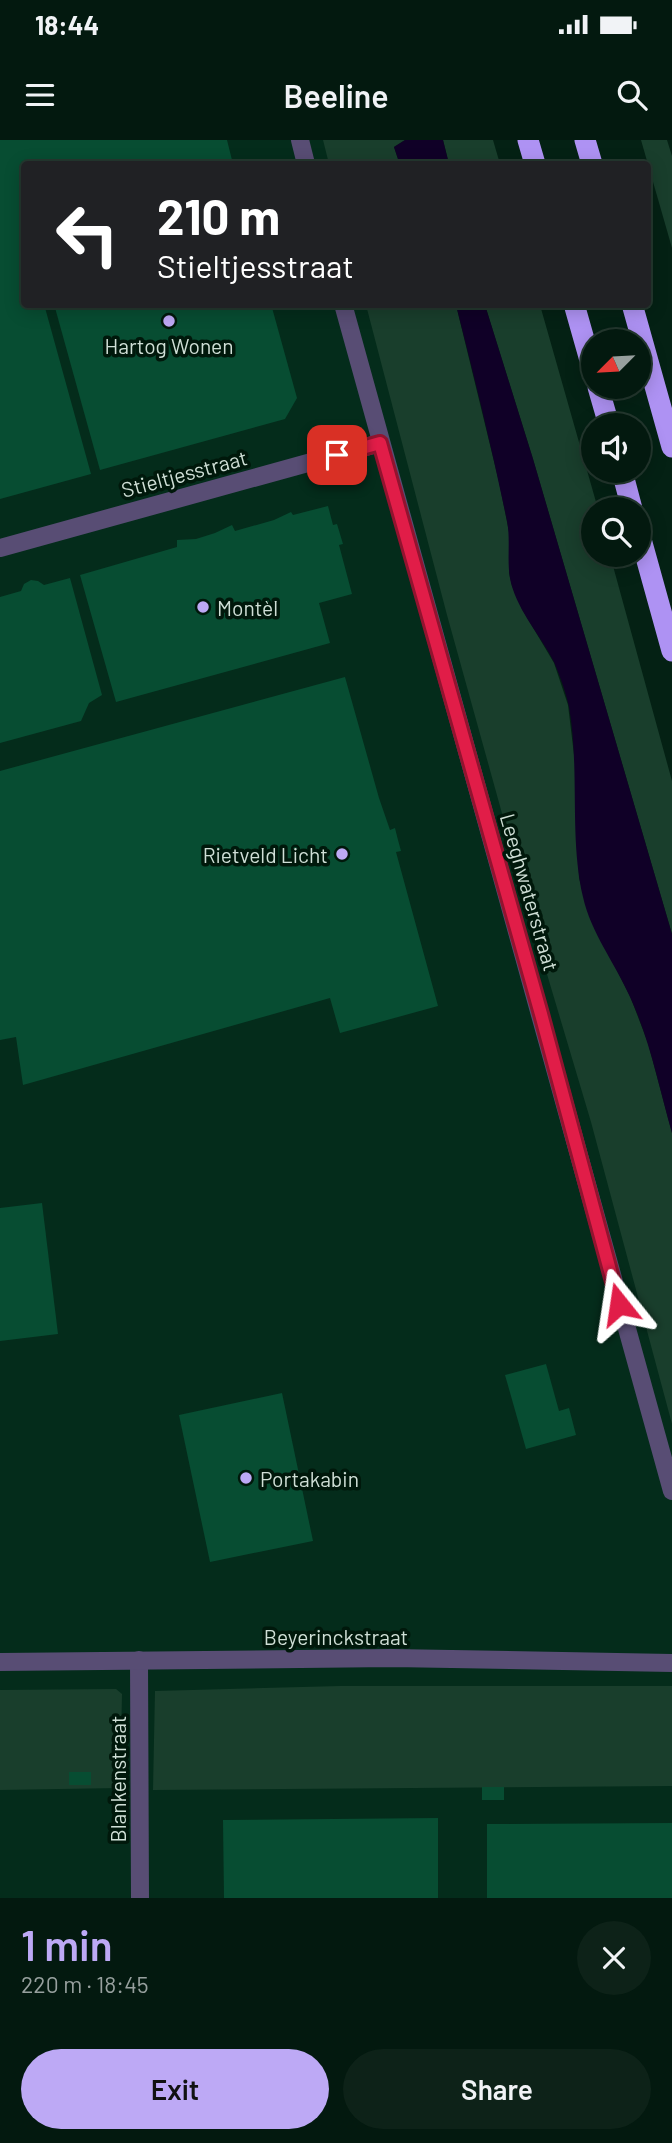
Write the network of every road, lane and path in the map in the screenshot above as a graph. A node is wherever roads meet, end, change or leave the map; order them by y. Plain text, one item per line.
1 (300, 140) edge
2 (528, 140) edge
3 (585, 140) edge
4 (305, 161) edge
5 (534, 161) edge
6 (591, 161) edge
7 (344, 308) edge
8 (576, 308) edge
9 (633, 308) edge
10 (582, 329) edge
11 (380, 443) junction
12 (672, 447) edge
13 (0, 548) edge
14 (649, 567) edge
15 (672, 651) edge
16 (672, 1491) edge
17 (139, 1660) junction
18 (0, 1662) edge
19 (672, 1663) edge
20 (140, 1898) edge

1 - 4 street
2 - 5 highway
3 - 6 highway
7 - 11 street, Leeghwaterstraat
8 - 10 highway
9 - 12 highway
11 - 13 street, Stieltjesstraat
11 - 16 street, Leeghwaterstraat
14 - 15 highway
17 - 18 street, Beyerinckstraat
17 - 19 street, Beyerinckstraat
17 - 20 street, Blankenstraat

